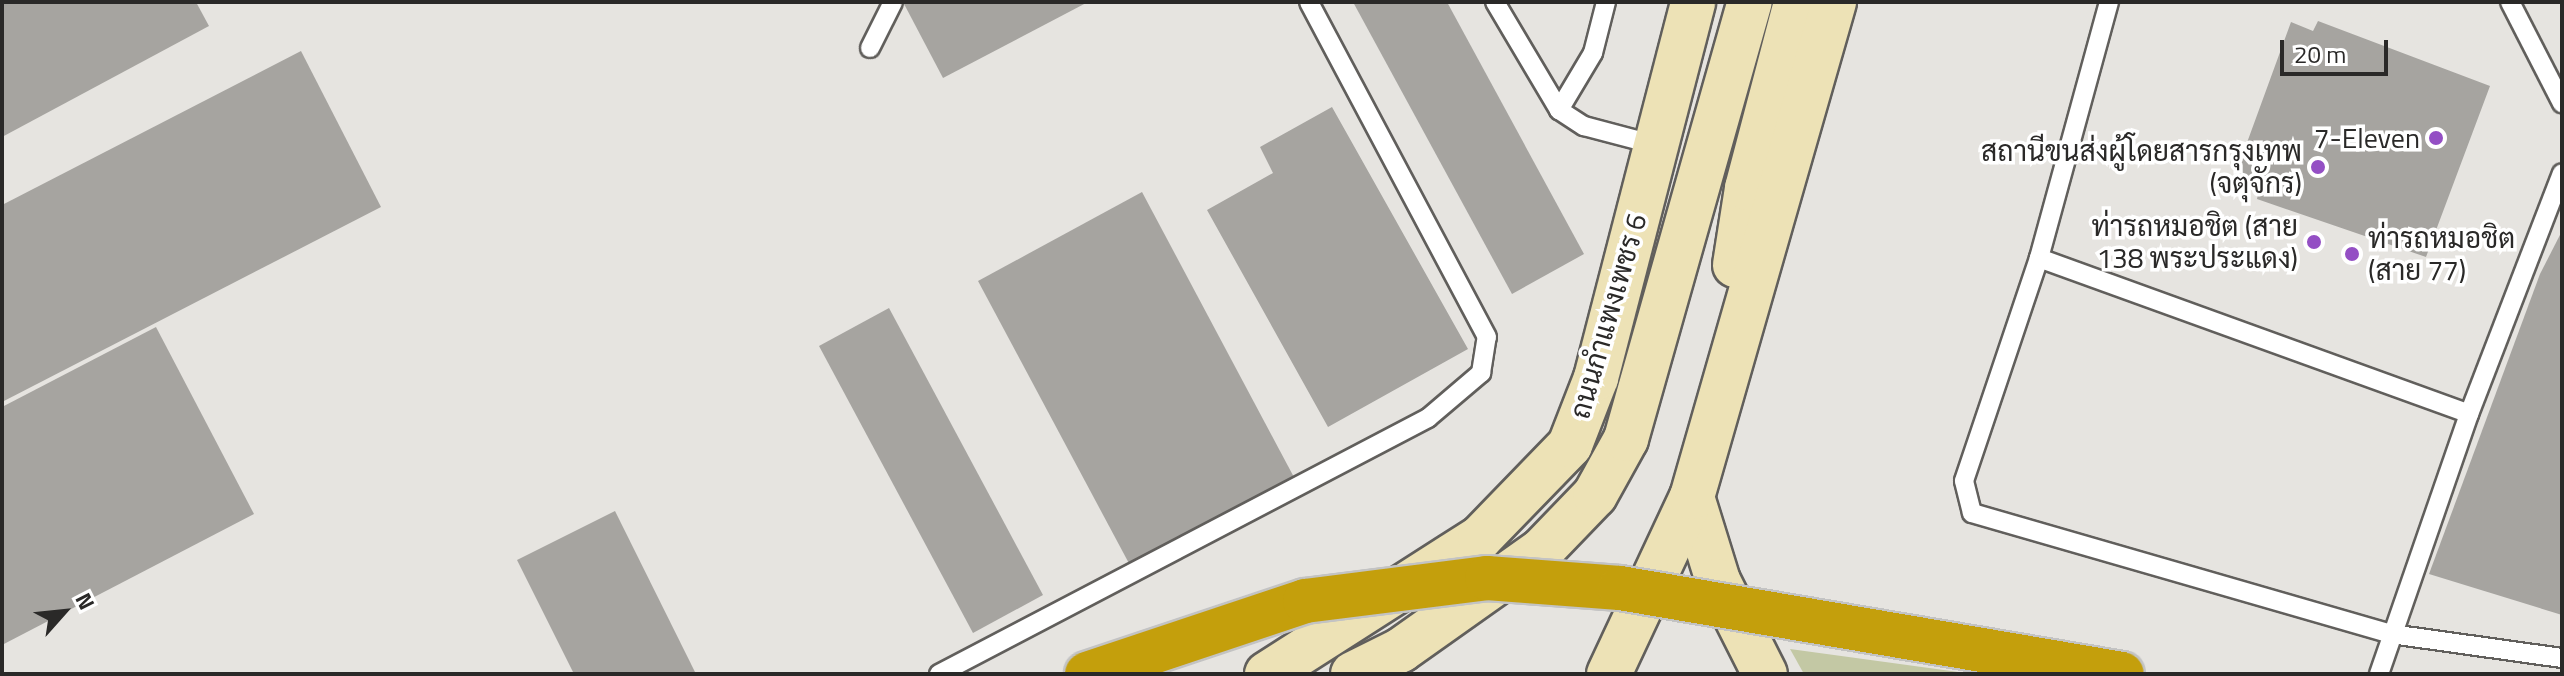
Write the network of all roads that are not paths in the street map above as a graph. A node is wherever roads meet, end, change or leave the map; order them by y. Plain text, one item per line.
1 (893, 2) edge
2 (1309, 2) edge
3 (1495, 2) edge
4 (1606, 2) edge
5 (1693, 2) edge
6 (1750, 2) edge
7 (1796, 2) edge
8 (1834, 2) edge
9 (2109, 2) edge
10 (2510, 2) edge
11 (870, 48) dead end
12 (2562, 103) edge
13 (1559, 110) junction
14 (1656, 145) junction
15 (2562, 173) edge
16 (2039, 258) junction
17 (1732, 359) junction
18 (2469, 414) junction
19 (1692, 497) junction
20 (2391, 634) junction
21 (2562, 658) edge
22 (939, 674) edge
23 (1087, 674) edge
24 (1267, 674) edge
25 (1353, 674) edge
26 (1609, 674) edge
27 (1765, 674) edge
28 (2122, 674) edge
29 (2379, 674) edge

1 - 11 lane
2 - 22 lane
3 - 13 lane
4 - 13 lane
5 - 14 street, ถนนกำแพงเพชร 6
6 - 25 street, ถนนกำแพงเพชร 6
7 - 17 street
8 - 17 street
9 - 16 lane
10 - 12 lane
13 - 14 lane
14 - 24 street, ถนนกำแพงเพชร 6
15 - 18 lane
16 - 18 lane
16 - 20 lane
17 - 19 street
18 - 20 lane
19 - 26 street
19 - 27 street
20 - 21 lane
20 - 29 lane
23 - 28 highway, bridge

